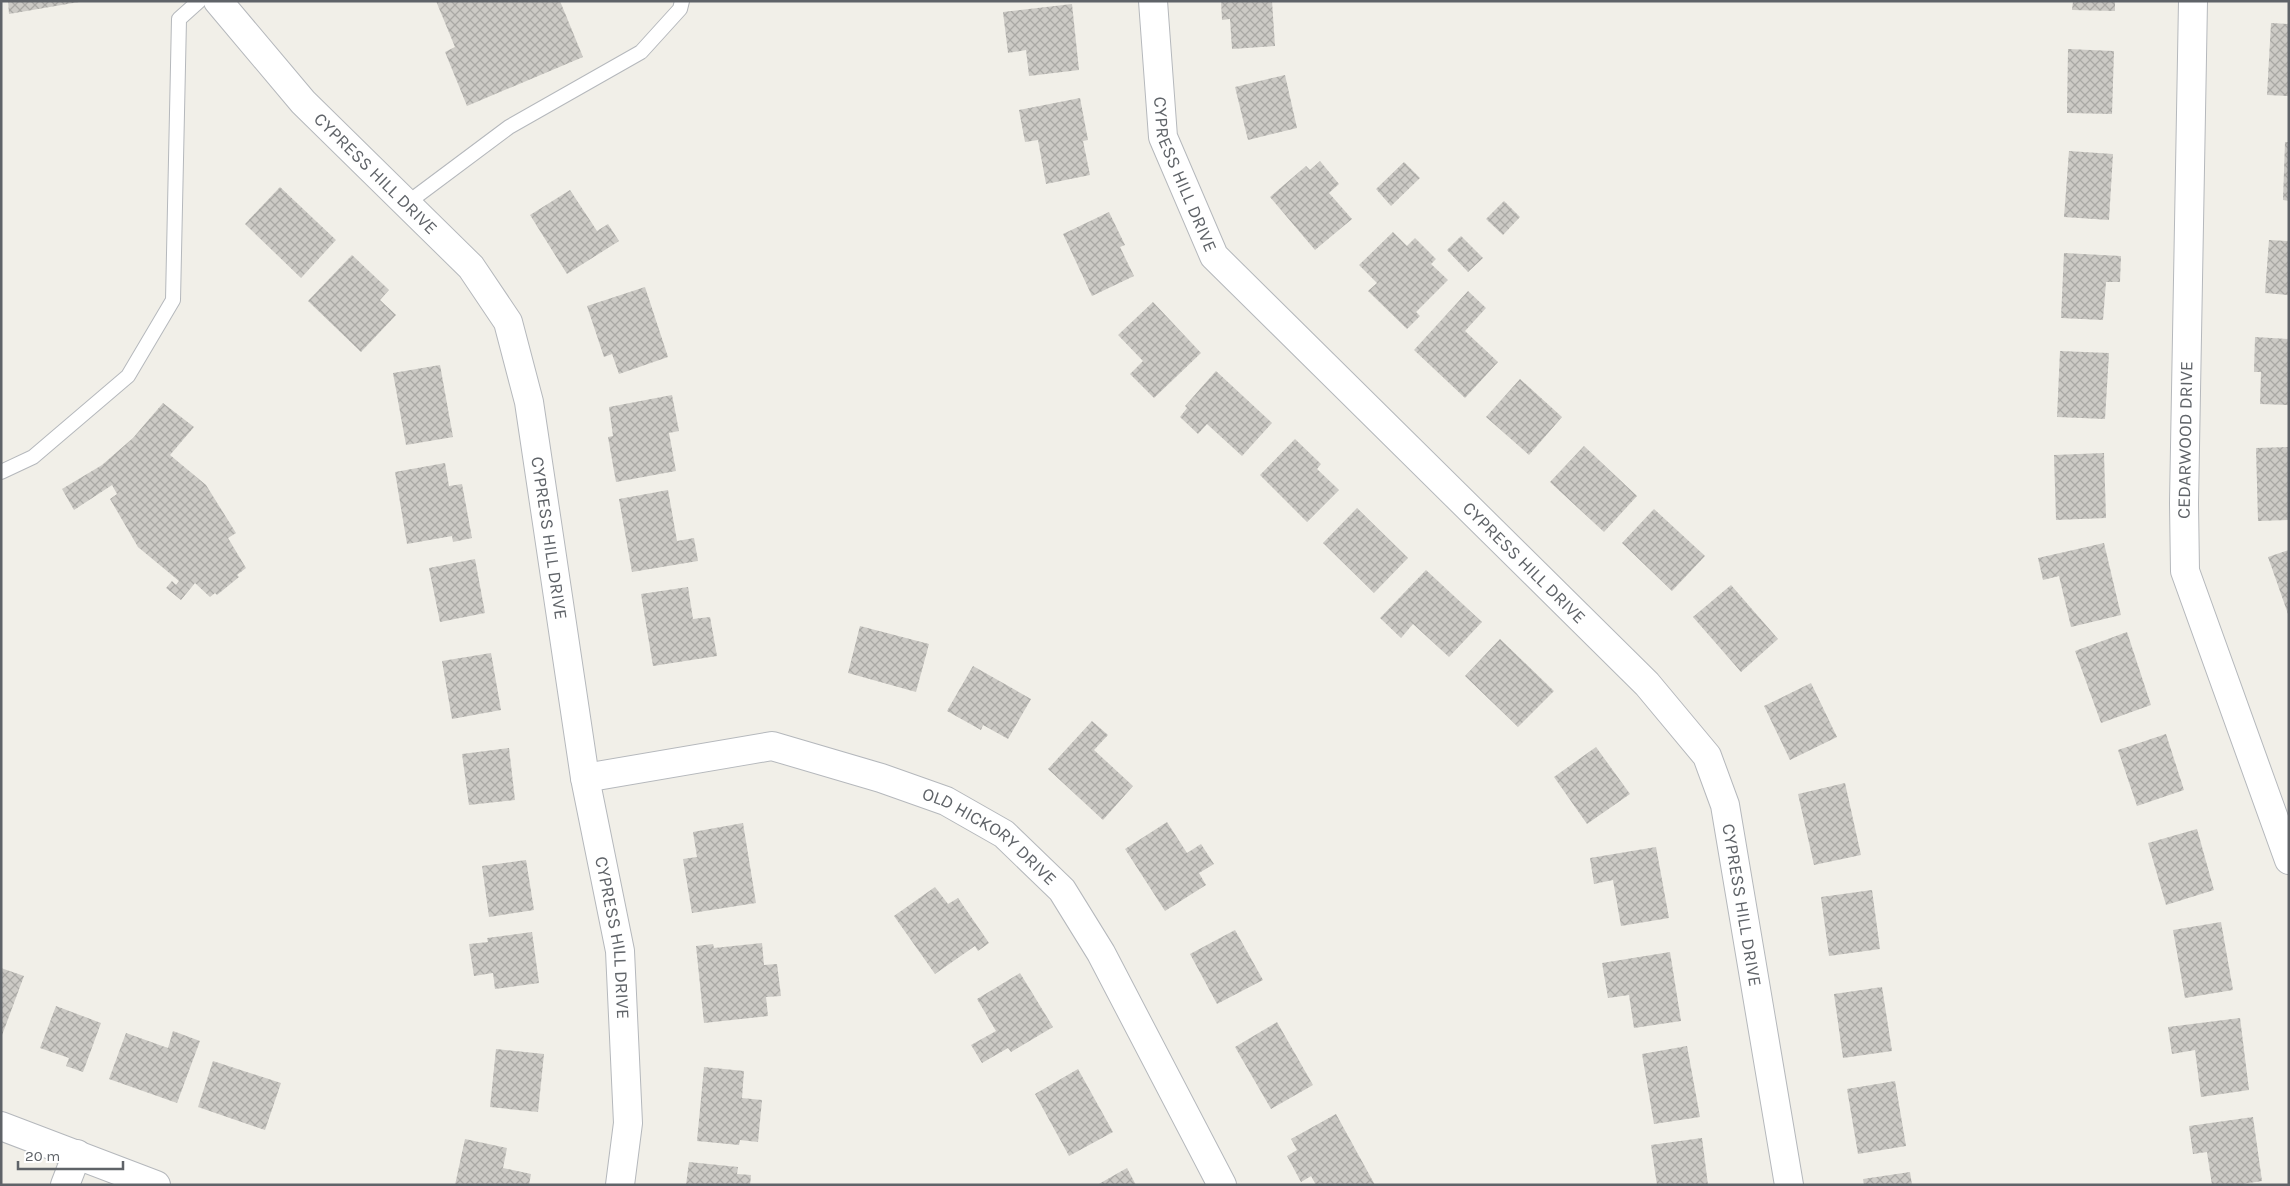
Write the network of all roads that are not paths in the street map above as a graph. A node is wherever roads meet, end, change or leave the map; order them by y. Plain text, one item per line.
1 (199, 1) edge
2 (218, 1) edge
3 (682, 1) edge
4 (1153, 1) edge
5 (2193, 1) edge
6 (406, 204) junction
7 (1, 472) edge
8 (585, 778) junction
9 (2289, 860) edge
10 (1, 1126) edge
11 (77, 1154) junction
12 (65, 1185) edge
13 (156, 1185) edge
14 (620, 1185) edge
15 (1222, 1185) edge
16 (1788, 1185) edge

1 - 7 lane
2 - 6 street, CYPRESS HILL DRIVE
3 - 6 lane
4 - 16 street, CYPRESS HILL DRIVE
5 - 9 street, CEDARWOOD DRIVE
6 - 8 street, CYPRESS HILL DRIVE
8 - 14 street, CYPRESS HILL DRIVE
8 - 15 street, OLD HICKORY DRIVE
10 - 11 street
11 - 12 street
11 - 13 street

